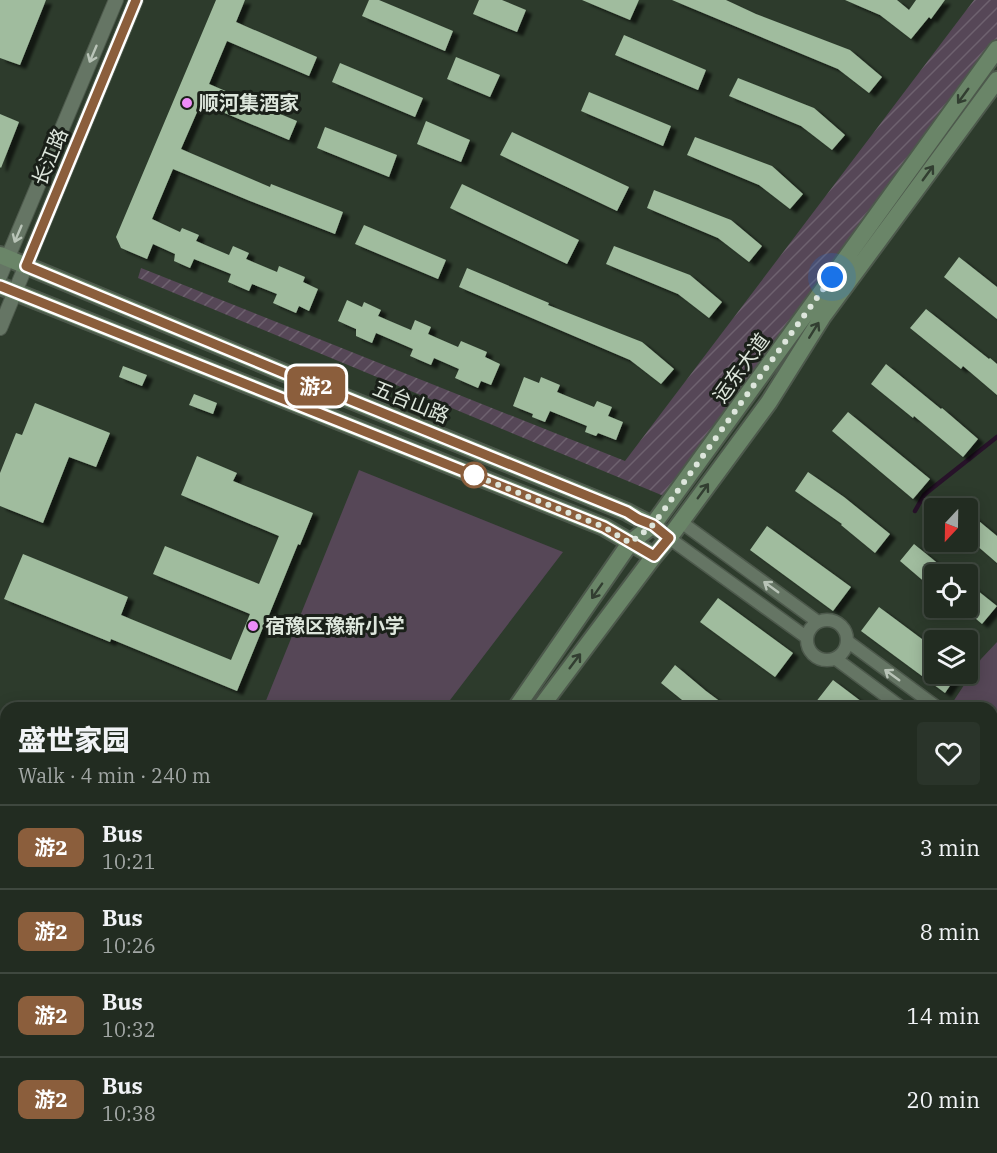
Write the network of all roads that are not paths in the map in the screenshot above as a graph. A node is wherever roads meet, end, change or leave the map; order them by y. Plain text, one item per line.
1 (116, 0) edge
2 (136, 0) edge
3 (997, 49) edge
4 (997, 80) edge
5 (4, 257) edge
6 (26, 266) junction
7 (0, 276) edge
8 (7, 289) edge
9 (0, 328) edge
10 (681, 522) junction
11 (653, 525) junction
12 (669, 538) junction
13 (630, 543) junction
14 (654, 556) junction
15 (818, 622) junction
16 (806, 637) junction
17 (847, 641) junction
18 (836, 659) junction
19 (520, 702) edge
20 (544, 702) edge
21 (894, 702) edge
22 (930, 702) edge

1 -> 5 street, 长江路
2 - 6 street, 长江路
3 -> 11 main road, 运东大道
10 -> 4 main road, 运东大道
5 - 6 main road, 五台山路
5 - 7 street, 长江路
6 - 8 street, 长江路
6 - 11 main road, 五台山路
8 - 9 street, 长江路
8 - 13 main road
10 - 12 main road, 运东大道
15 -> 10 street
11 - 12 main road, 五台山路
11 - 13 main road, 运东大道
12 - 14 main road, 运东大道
12 - 16 street
13 - 14 main road
13 -> 19 main road, 运东大道
20 -> 14 main road, 运东大道
15 - 16 street
15 - 17 street
16 - 18 street
17 - 18 street
22 -> 17 street
18 - 21 street

